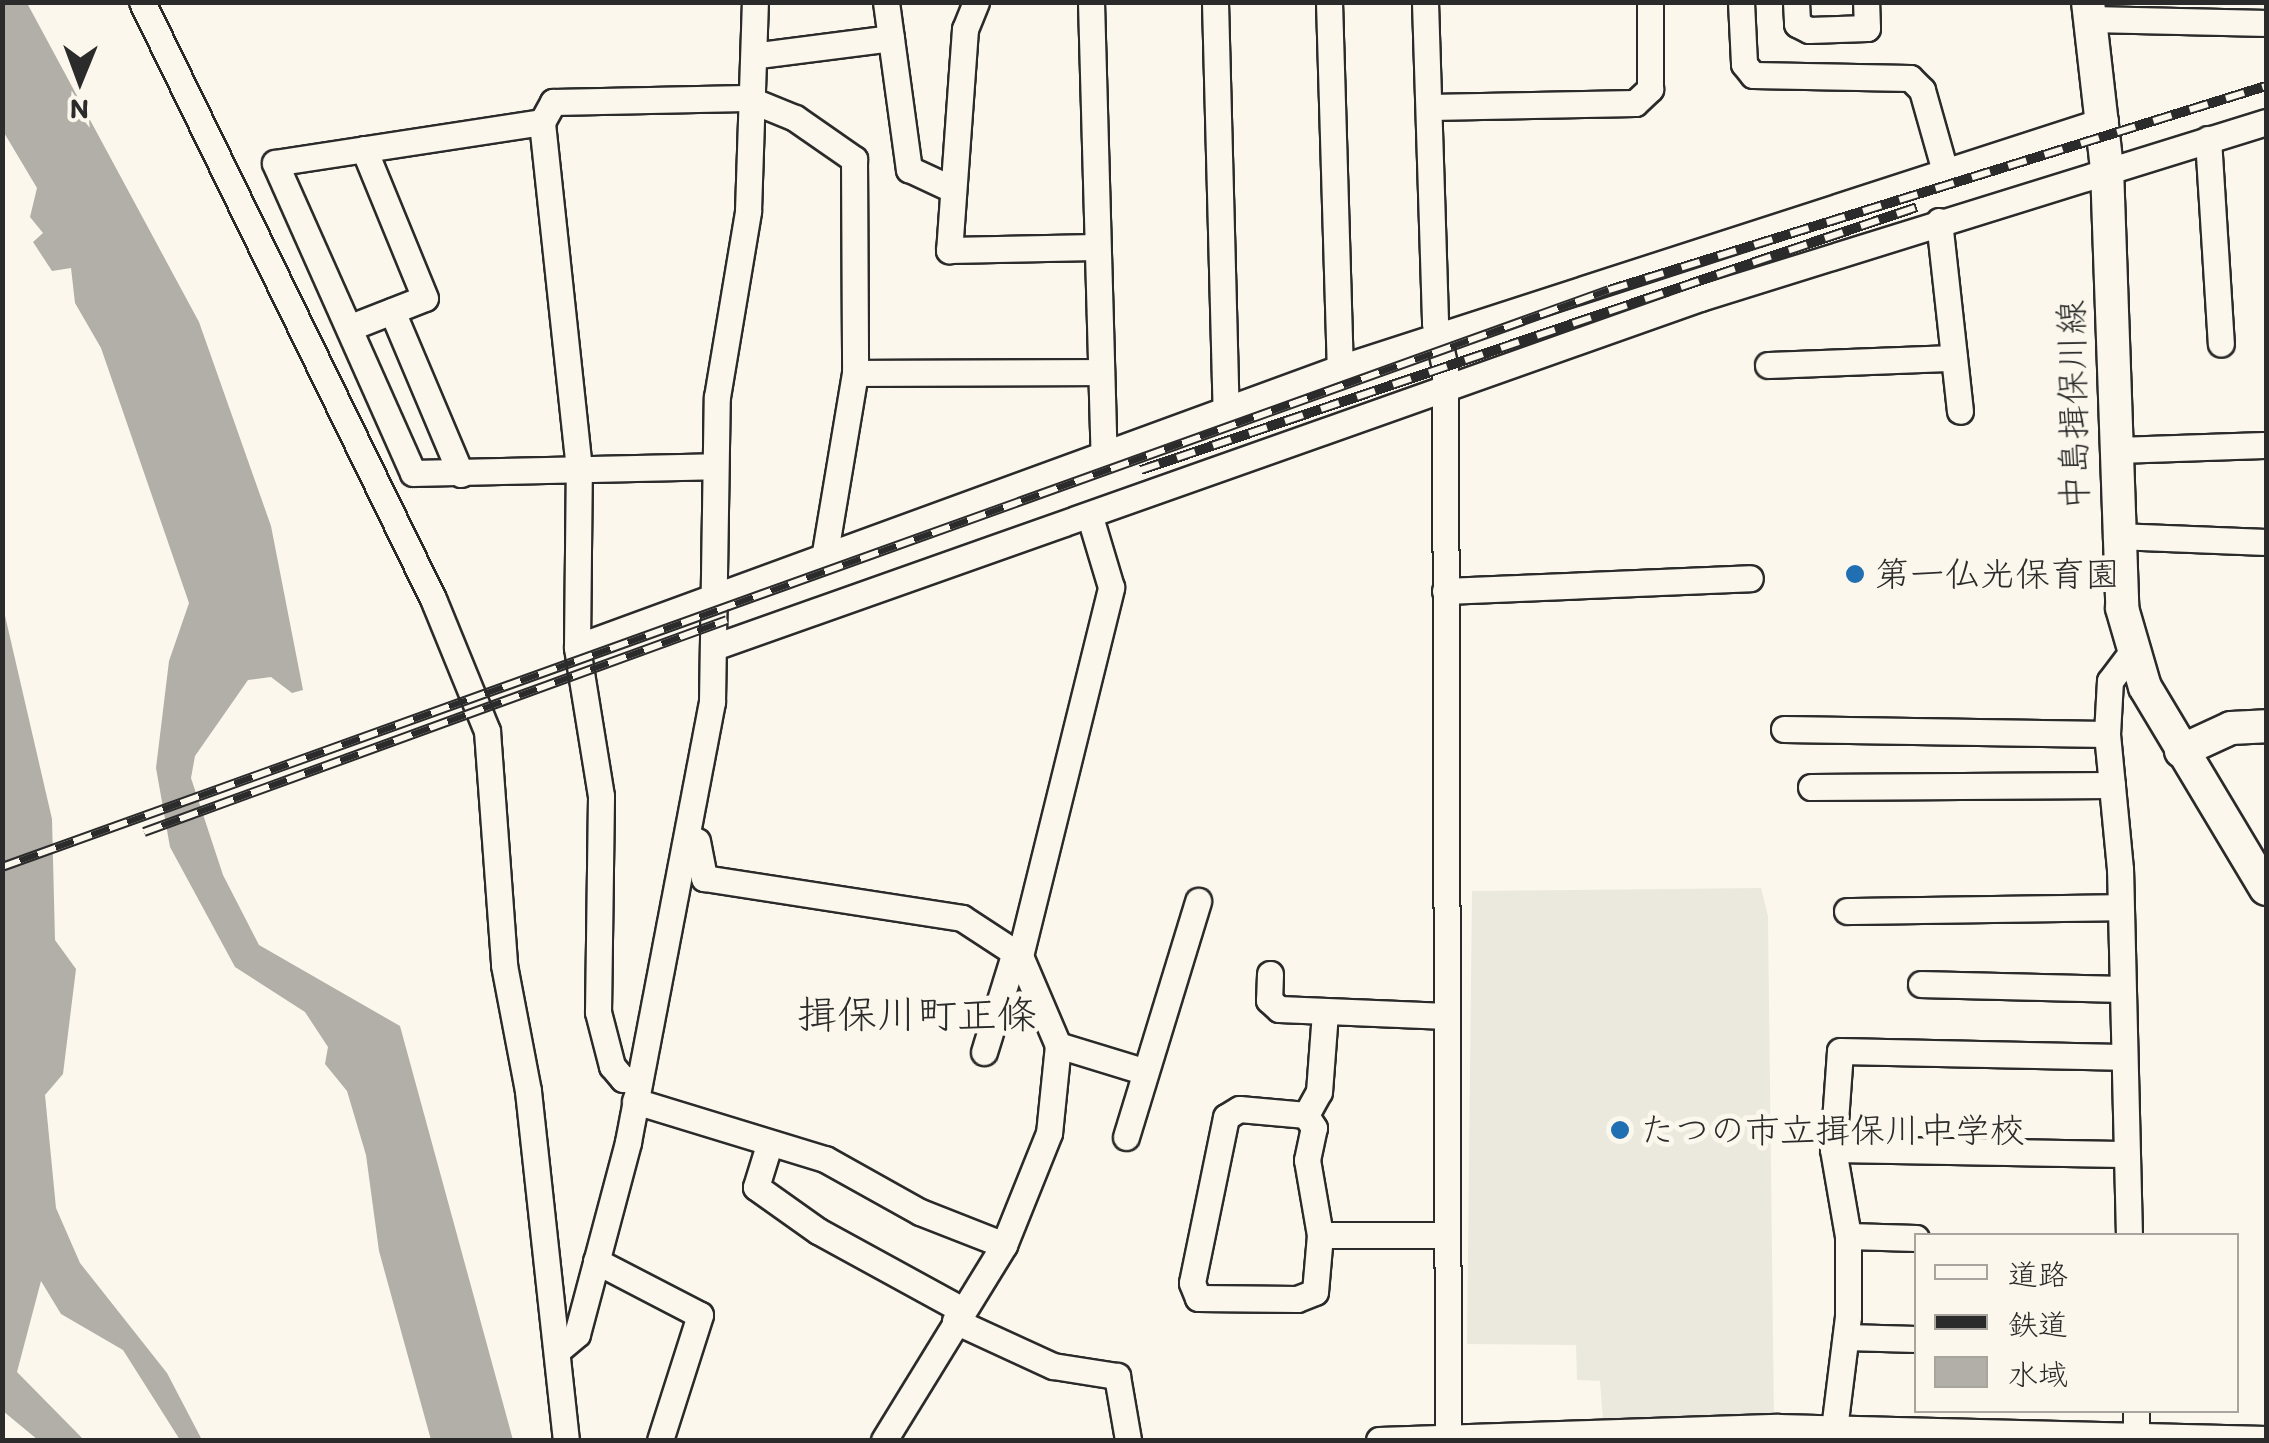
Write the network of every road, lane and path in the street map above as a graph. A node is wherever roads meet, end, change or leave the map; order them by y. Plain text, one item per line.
1 (142, 2) edge
2 (755, 2) edge
3 (886, 2) edge
4 (976, 2) edge
5 (1091, 2) edge
6 (1215, 2) edge
7 (1329, 2) edge
8 (1426, 2) edge
9 (1650, 2) edge
10 (1741, 2) edge
11 (1796, 2) edge
12 (1866, 2) edge
13 (2090, 11) edge
14 (2266, 24) edge
15 (891, 38) junction
16 (759, 55) junction
17 (757, 105) junction
18 (1430, 107) junction
19 (2105, 120) junction
20 (542, 122) junction
21 (2266, 122) edge
22 (2208, 139) junction
23 (364, 149) junction
24 (1944, 168) junction
25 (2108, 168) junction
26 (948, 187) junction
27 (1939, 221) junction
28 (1094, 247) junction
29 (392, 311) junction
30 (351, 327) junction
31 (1437, 335) junction
32 (2222, 344) dead end
33 (1954, 358) junction
34 (1768, 365) dead end
35 (1340, 368) junction
36 (1100, 372) junction
37 (856, 374) junction
38 (1443, 387) junction
39 (1226, 408) junction
40 (1960, 412) dead end
41 (2266, 445) edge
42 (2115, 450) junction
43 (1104, 454) junction
44 (714, 466) junction
45 (578, 469) junction
46 (462, 474) junction
47 (1090, 517) junction
48 (2116, 536) junction
49 (2266, 542) edge
50 (825, 552) junction
51 (1750, 578) dead end
52 (1445, 590) junction
53 (716, 597) junction
54 (717, 646) junction
55 (576, 647) junction
56 (2132, 652) junction
57 (2266, 726) edge
58 (1784, 729) dead end
59 (2108, 734) junction
60 (2181, 751) junction
61 (2112, 785) junction
62 (1811, 787) dead end
63 (692, 816) junction
64 (2266, 889) edge
65 (1198, 901) dead end
66 (2120, 908) junction
67 (1847, 911) dead end
68 (1018, 954) junction
69 (1270, 974) dead end
70 (1921, 984) dead end
71 (2120, 990) junction
72 (1324, 1013) junction
73 (1447, 1016) junction
74 (1058, 1045) junction
75 (984, 1052) dead end
76 (2120, 1057) junction
77 (1144, 1070) junction
78 (637, 1091) junction
79 (1306, 1115) junction
80 (1126, 1138) dead end
81 (770, 1145) junction
82 (1833, 1149) junction
83 (2122, 1154) junction
84 (2128, 1233) edge
85 (1320, 1235) junction
86 (1447, 1235) junction
87 (1848, 1236) junction
88 (1914, 1238) edge
89 (1004, 1245) junction
90 (596, 1261) junction
91 (959, 1315) junction
92 (1846, 1337) junction
93 (1914, 1340) edge
94 (558, 1350) junction
95 (2136, 1413) edge
96 (1834, 1429) junction
97 (1447, 1438) edge
98 (2136, 1438) junction
99 (2266, 1439) edge
100 (566, 1440) edge
101 (660, 1440) edge
102 (884, 1440) edge
103 (1128, 1440) edge
104 (1379, 1440) edge

1 - 94 street
2 - 16 street
3 - 15 street
4 - 26 street
5 - 28 street
6 - 39 street
7 - 35 street
8 - 18 street
9 - 18 street
10 - 24 street
11 - 12 street
13 - 14 street
13 - 19 main road, 中島揖保川線
15 - 16 street
15 - 26 street
16 - 17 street
17 - 20 street
17 - 37 street
17 - 44 street
18 - 31 street
19 - 24 street
19 - 25 main road, 中島揖保川線
20 - 23 street
20 - 45 street
21 - 22 street
22 - 25 street
22 - 32 street
23 - 29 street
23 - 30 street
24 - 31 street
25 - 27 street
25 - 42 main road, 中島揖保川線
26 - 28 street
27 - 33 street
27 - 38 street
28 - 36 street
29 - 30 street
29 - 46 street
30 - 46 street
31 - 35 street
31 - 38 street
33 - 34 street
33 - 40 street
35 - 39 street
36 - 37 street
36 - 43 street
37 - 50 street
38 - 47 street
38 - 52 street
39 - 43 street
41 - 42 street
42 - 48 main road, 中島揖保川線
43 - 50 street
44 - 45 street
44 - 53 street
45 - 46 street
45 - 55 street
47 - 54 street
47 - 68 street
48 - 49 street
48 - 56 main road, 中島揖保川線
50 - 53 street
51 - 52 street
52 - 73 street
53 - 54 street
53 - 55 street
54 - 63 street
55 - 78 street
56 - 59 street
56 - 60 main road, 中島揖保川線
57 - 60 main road
58 - 59 street
59 - 61 street
60 - 64 main road, 中島揖保川線
61 - 62 street
61 - 66 street
63 - 68 street
63 - 78 street
65 - 77 street
66 - 67 street
66 - 71 street
68 - 74 street
68 - 75 street
69 - 72 street
70 - 71 street
71 - 76 street
72 - 73 street
72 - 79 street
73 - 86 street
74 - 77 street
74 - 89 street
76 - 82 street
76 - 83 street
77 - 80 street
78 - 81 street
78 - 90 street
79 - 85 street
79 - 85 street
81 - 89 street
81 - 91 street
82 - 83 street
82 - 87 street
83 - 84 street
85 - 86 street
86 - 97 street
87 - 88 street
87 - 92 street
89 - 91 street
90 - 94 street
90 - 101 street
91 - 102 street
91 - 103 street
92 - 93 street
92 - 96 street
94 - 100 street
95 - 98 street
96 - 97 street
96 - 98 street
97 - 104 street
98 - 99 street

